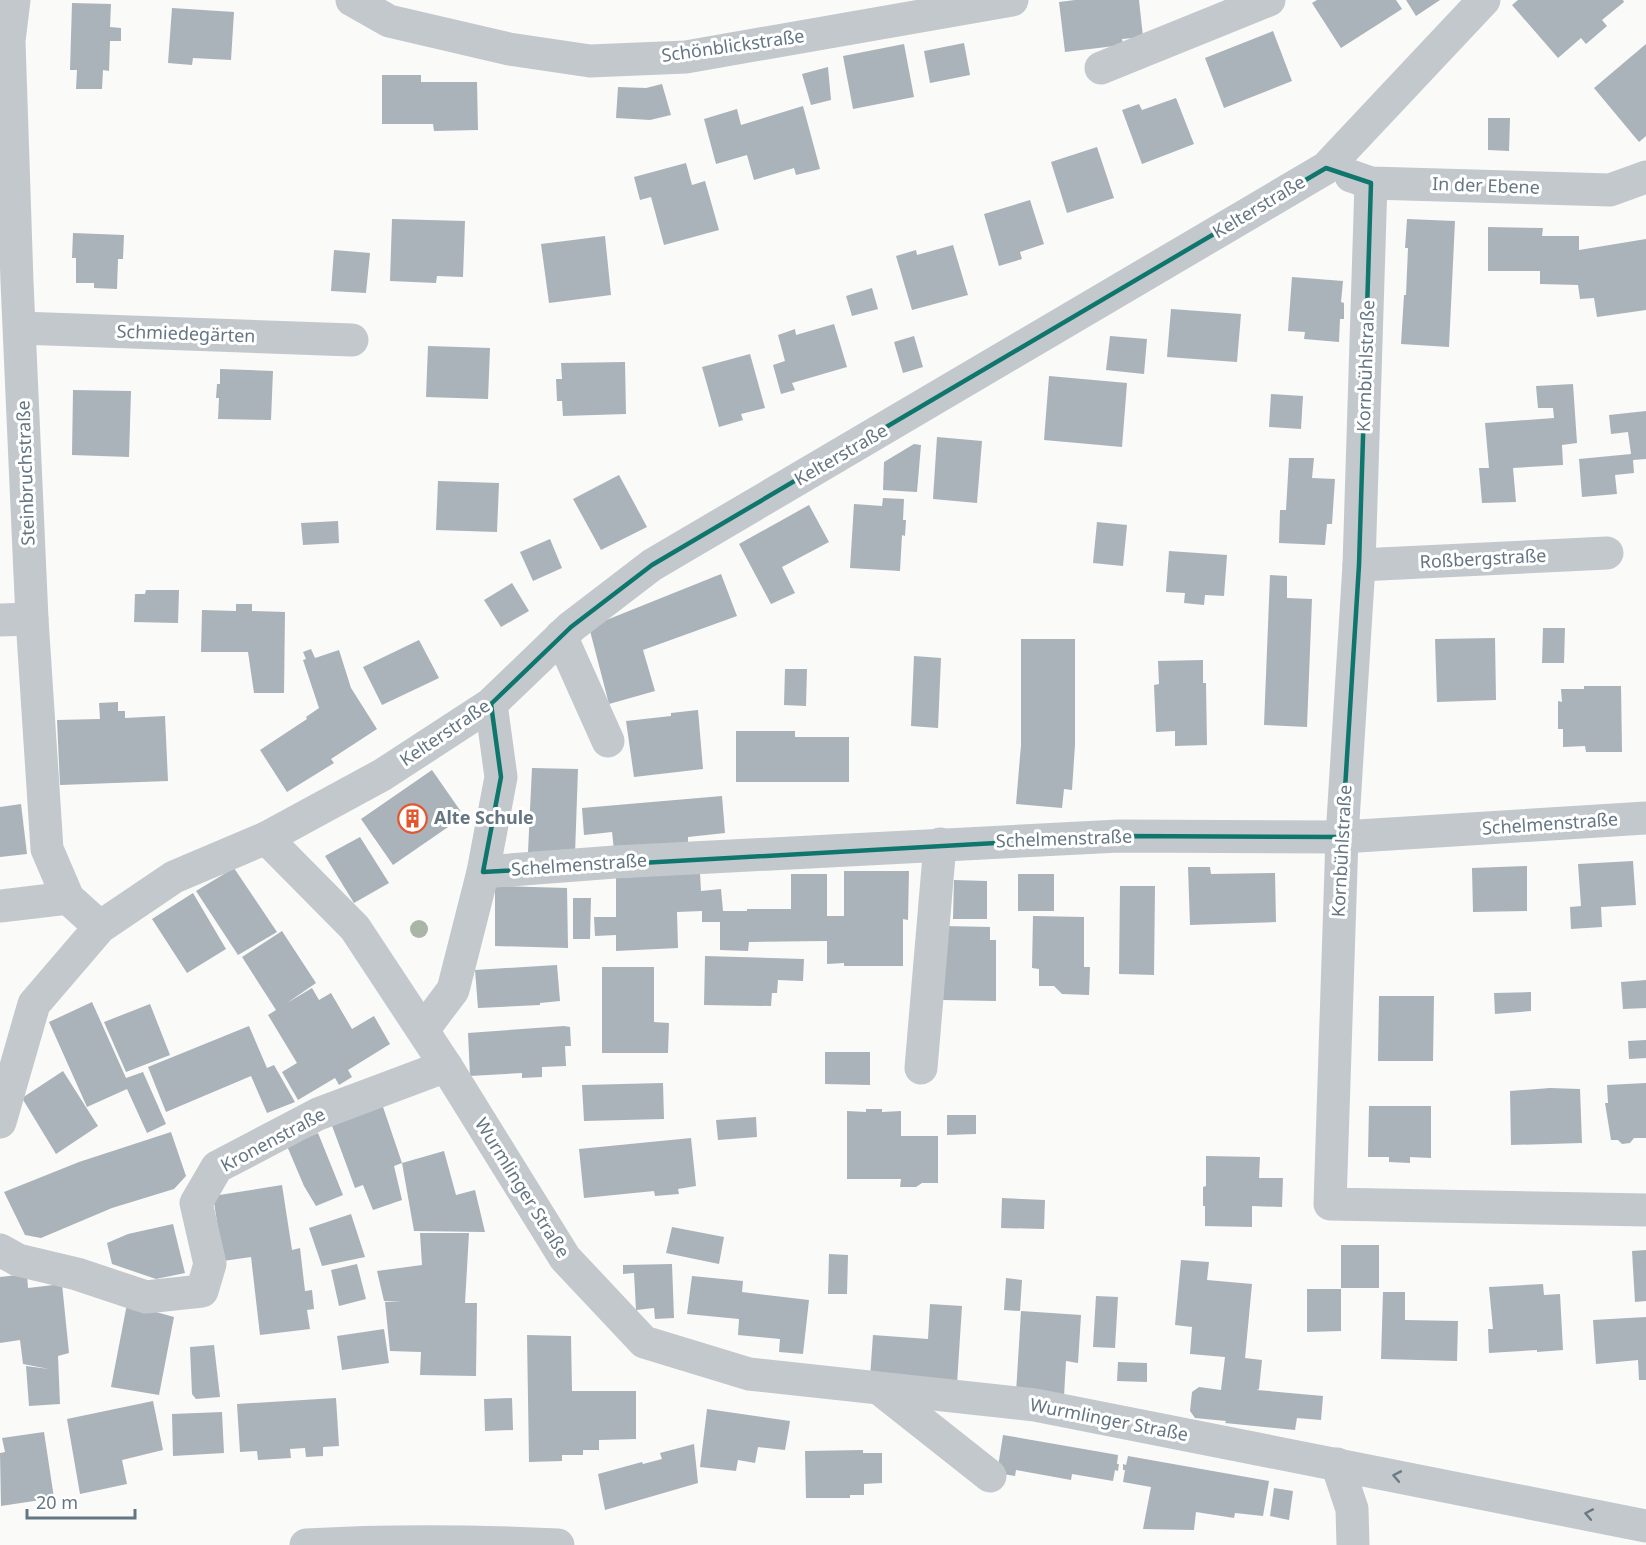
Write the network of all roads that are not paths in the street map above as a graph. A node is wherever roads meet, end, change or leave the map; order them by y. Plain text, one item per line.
1 (14, 0) edge
2 (352, 0) edge
3 (1012, 0) edge
4 (1269, 0) edge
5 (1484, 0) edge
6 (1101, 68) dead end
7 (1326, 168) junction
8 (1646, 177) edge
9 (1371, 183) junction
10 (20, 328) junction
11 (352, 340) dead end
12 (1607, 553) dead end
13 (1359, 565) junction
14 (32, 619) junction
15 (0, 620) edge
16 (561, 636) junction
17 (491, 704) junction
18 (608, 741) dead end
19 (1646, 818) edge
20 (1342, 837) junction
21 (266, 838) junction
22 (940, 844) junction
23 (483, 872) junction
24 (68, 898) junction
25 (0, 906) edge
26 (100, 927) junction
27 (423, 1030) junction
28 (446, 1066) junction
29 (921, 1068) dead end
30 (5, 1089) edge
31 (0, 1122) edge
32 (1646, 1210) edge
33 (0, 1250) edge
34 (880, 1389) junction
35 (1337, 1464) junction
36 (990, 1476) dead end
37 (1646, 1526) edge
38 (1646, 1542) edge
39 (306, 1545) edge
40 (558, 1545) edge
41 (1353, 1545) edge
42 (1628, 1545) edge

1 - 10 street, Steinbruchstraße
2 - 3 street, Schönblickstraße
4 - 6 street
5 - 7 street, Kelterstraße
7 - 9 street, In der Ebene
7 - 16 street, Kelterstraße
8 - 9 street, In der Ebene
9 - 13 street, Kornbühlstraße
10 - 11 street, Schmiedegärten
10 - 14 street, Steinbruchstraße
12 - 13 street, Roßbergstraße
13 - 20 street, Kornbühlstraße
14 - 15 street
14 - 24 street, Steinbruchstraße
16 - 17 street, Kelterstraße
16 - 18 street
17 - 21 street, Kelterstraße
17 - 23 street
19 - 20 street, Schelmenstraße
20 - 22 street, Schelmenstraße
20 - 32 street, Kornbühlstraße
21 - 26 street, Kelterstraße
21 - 27 street, Wurmlinger Straße
22 - 23 street, Schelmenstraße
22 - 29 street
23 - 27 street
24 - 25 street
24 - 26 street, Steinbruchstraße
26 - 30 street, Kelterstraße
27 - 28 street, Wurmlinger Straße
28 - 33 street, Kronenstraße
28 - 34 street, Wurmlinger Straße
30 - 31 street, Kelterstraße
34 - 35 street, Wurmlinger Straße
34 - 36 street
37 -> 35 street, Wurmlinger Straße
35 - 41 street
38 - 42 street
39 - 40 street

